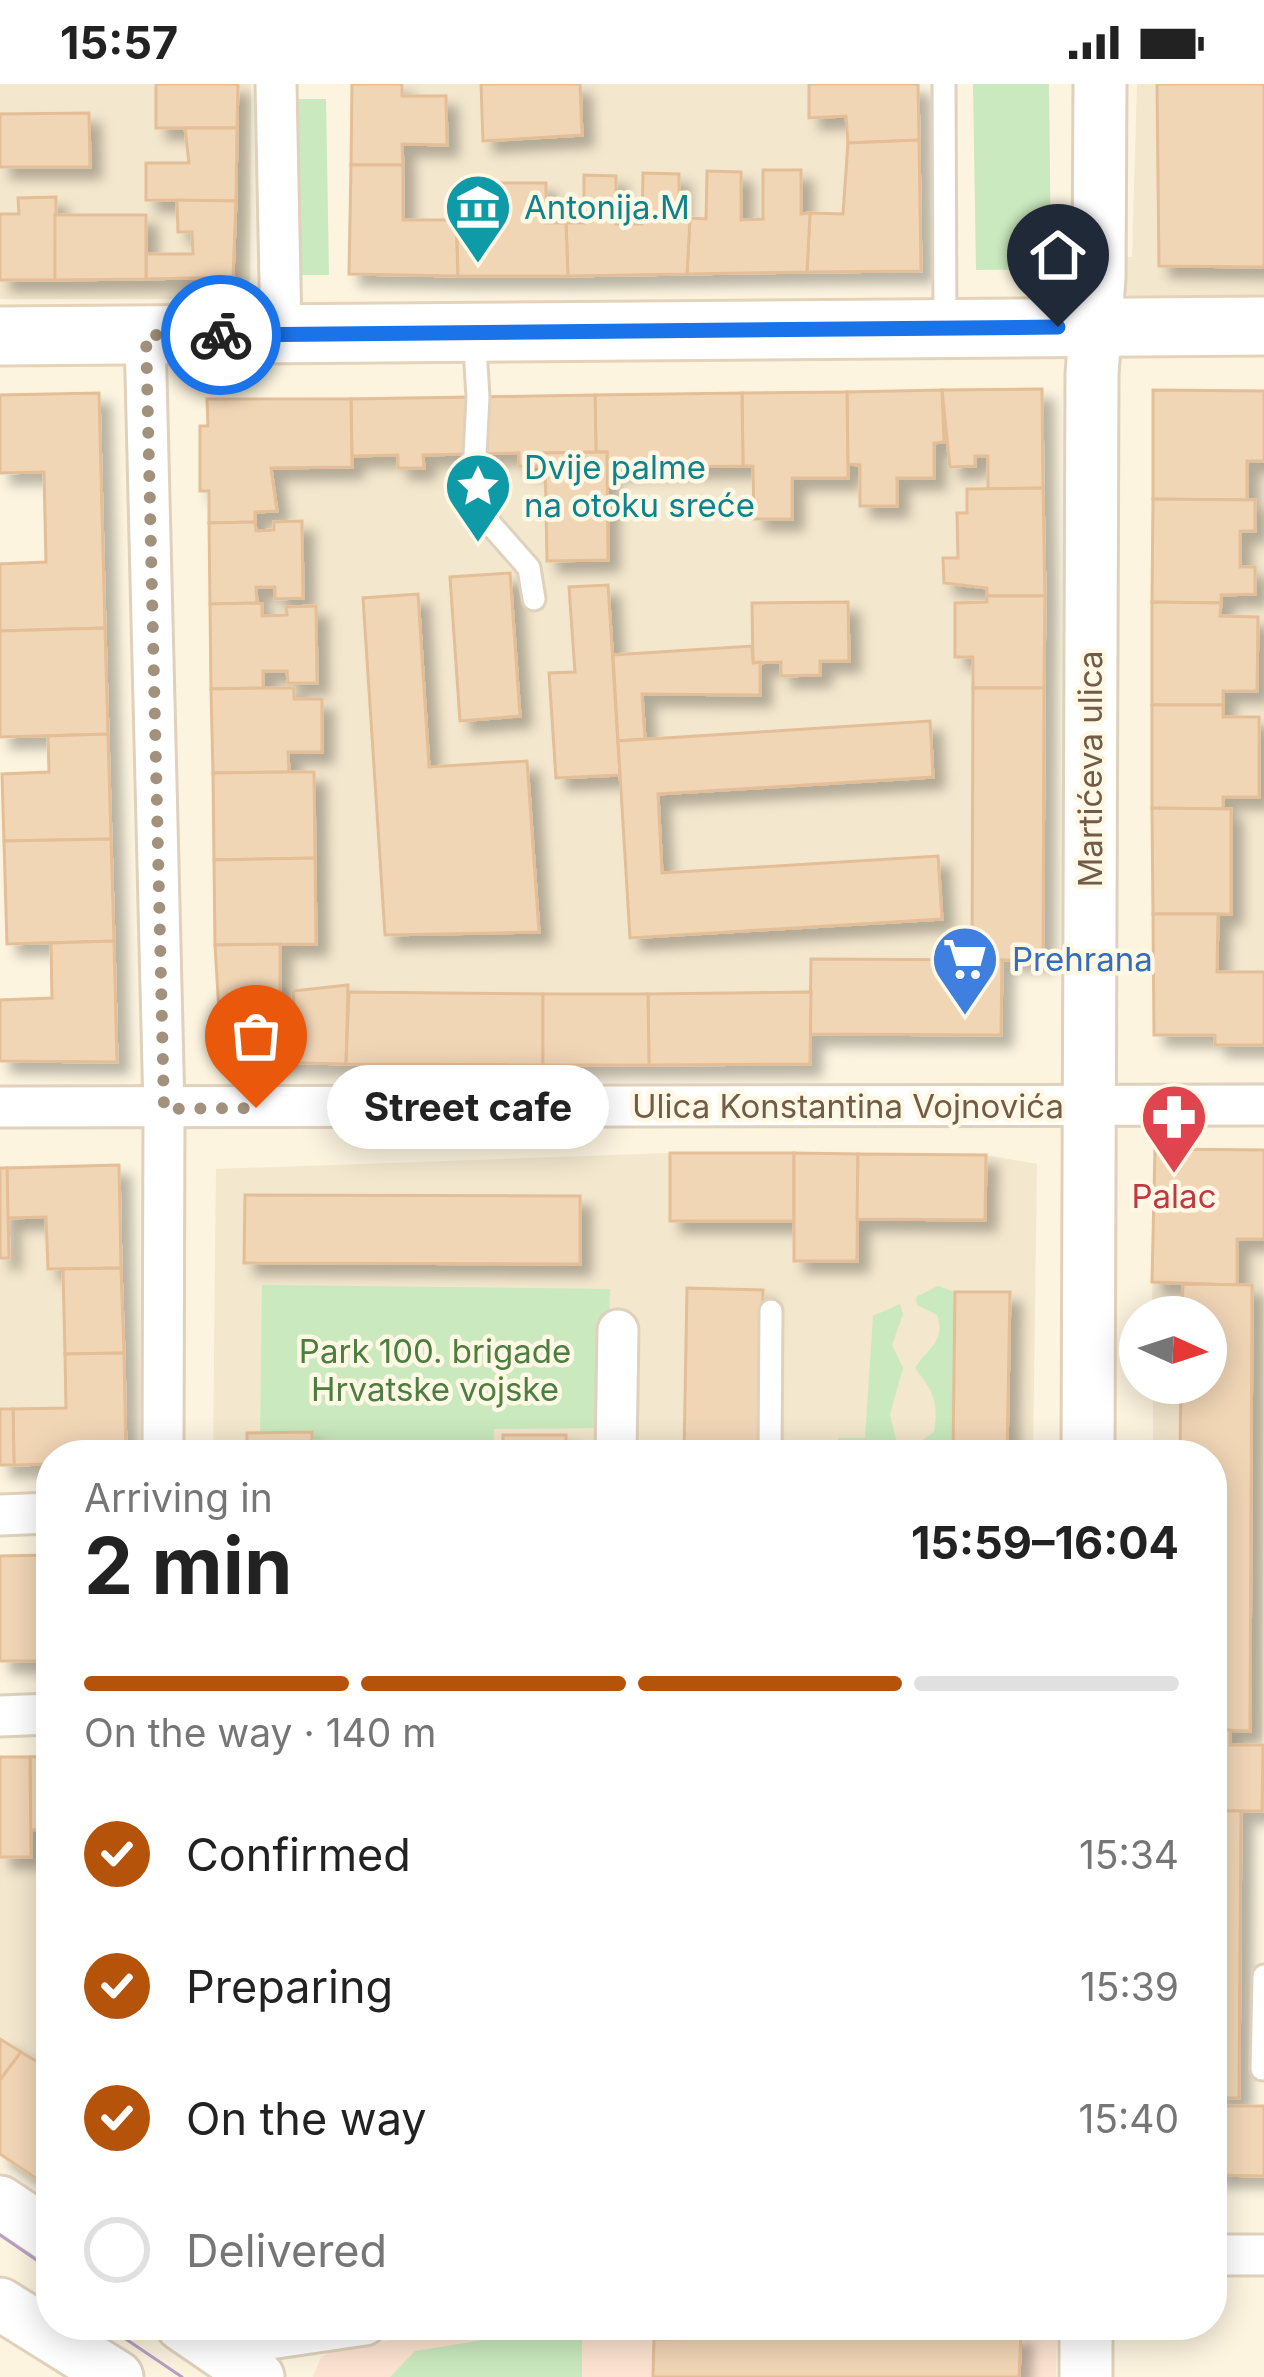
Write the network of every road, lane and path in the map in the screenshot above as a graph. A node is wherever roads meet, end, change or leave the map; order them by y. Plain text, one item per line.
1 (276, 84) edge
2 (944, 84) edge
3 (1100, 84) edge
4 (1097, 326) junction
5 (1264, 326) edge
6 (945, 328) junction
7 (474, 331) junction
8 (281, 332) junction
9 (146, 335) junction
10 (0, 336) edge
11 (534, 599) dead end
12 (1264, 1105) edge
13 (1088, 1106) junction
14 (0, 1107) edge
15 (164, 1109) junction
16 (771, 1310) dead end
17 (618, 1330) dead end
18 (164, 1440) edge
19 (616, 1440) edge
20 (770, 1440) edge
21 (1088, 1440) edge
22 (0, 1514) edge
23 (36, 1514) edge
24 (36, 1715) edge
25 (0, 1716) edge
26 (1264, 1976) edge
27 (1262, 2069) edge
28 (0, 2202) edge
29 (36, 2226) edge
30 (1227, 2255) edge
31 (1264, 2255) edge
32 (0, 2304) edge
33 (36, 2328) edge
34 (55, 2340) edge
35 (204, 2340) edge
36 (1086, 2340) edge
37 (108, 2375) edge
38 (258, 2377) edge
39 (1086, 2377) edge

1 - 8 street
2 - 6 lane
3 - 4 street, Martićeva ulica
4 - 5 main road
4 - 6 main road
4 - 13 street, Martićeva ulica
6 - 7 main road
7 - 8 main road
7 - 11 lane
8 - 9 main road
9 - 10 main road
9 - 15 street
12 - 13 street, Ulica Konstantina Vojnovića
13 - 15 street, Ulica Konstantina Vojnovića
13 - 21 street, Martićeva ulica
14 - 15 street, Ulica Konstantina Vojnovića
15 - 18 street
16 - 20 lane
17 - 19 street
22 - 23 street
24 - 25 street
26 - 27 lane
28 - 29 street
30 - 31 street
32 - 33 street
34 - 37 street
35 - 38 street
36 - 39 street

